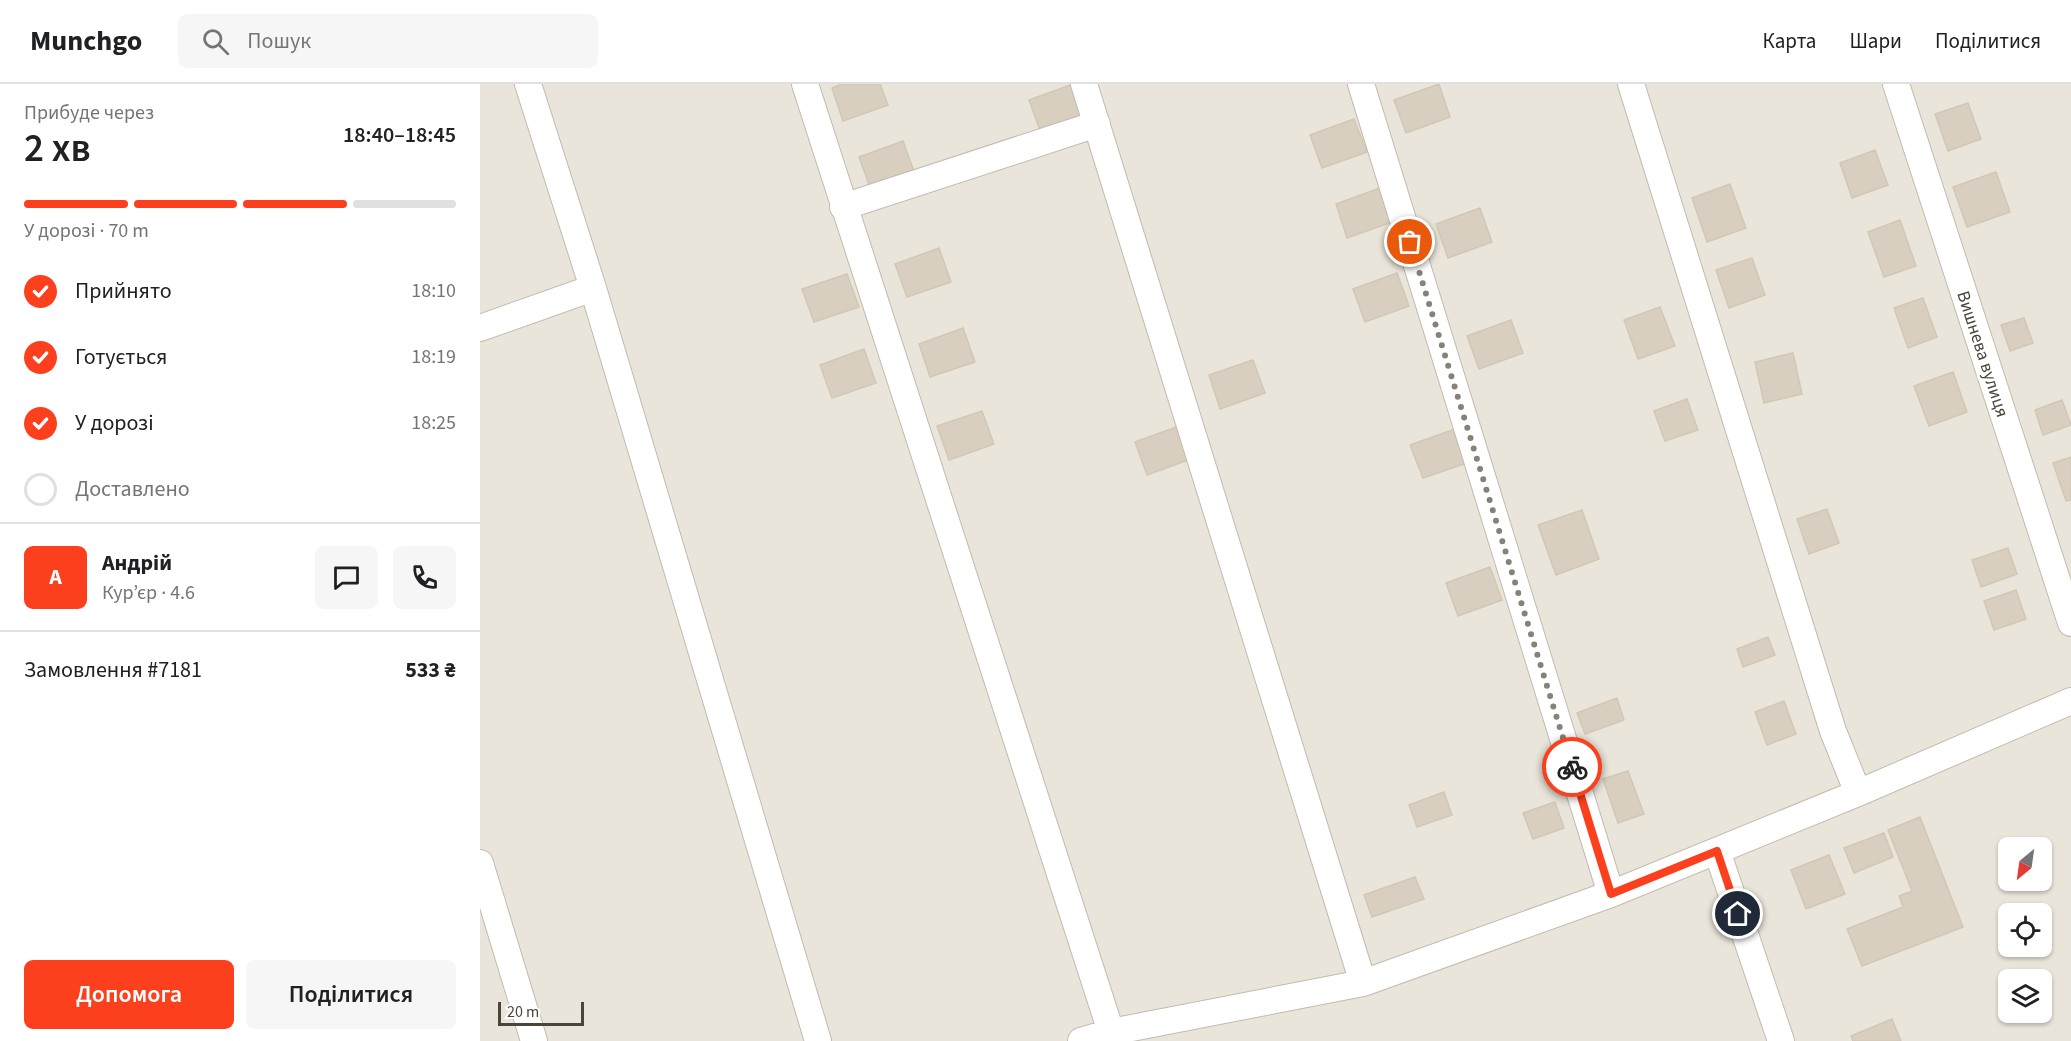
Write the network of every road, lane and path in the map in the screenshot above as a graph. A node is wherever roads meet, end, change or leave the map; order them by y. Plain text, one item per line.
1 (528, 84) edge
2 (805, 84) edge
3 (1084, 84) edge
4 (1361, 84) edge
5 (1631, 84) edge
6 (1896, 84) edge
7 (1096, 124) junction
8 (843, 207) junction
9 (593, 288) junction
10 (480, 328) edge
11 (2071, 623) edge
12 (2071, 701) edge
13 (1858, 793) junction
14 (1717, 851) junction
15 (480, 863) edge
16 (1611, 894) junction
17 (1363, 983) junction
18 (1111, 1032) junction
19 (534, 1041) edge
20 (818, 1041) edge
21 (1081, 1041) edge
22 (1781, 1041) edge

1 - 9 street
2 - 8 street
3 - 7 street
4 - 16 street
5 - 13 street
6 - 11 street, Вишнева вулиця
7 - 8 street
7 - 17 street
8 - 18 street
9 - 10 street
9 - 20 street
12 - 13 street
13 - 14 street
14 - 16 street
14 - 22 street
15 - 19 street
16 - 17 street
17 - 18 street
18 - 21 street

